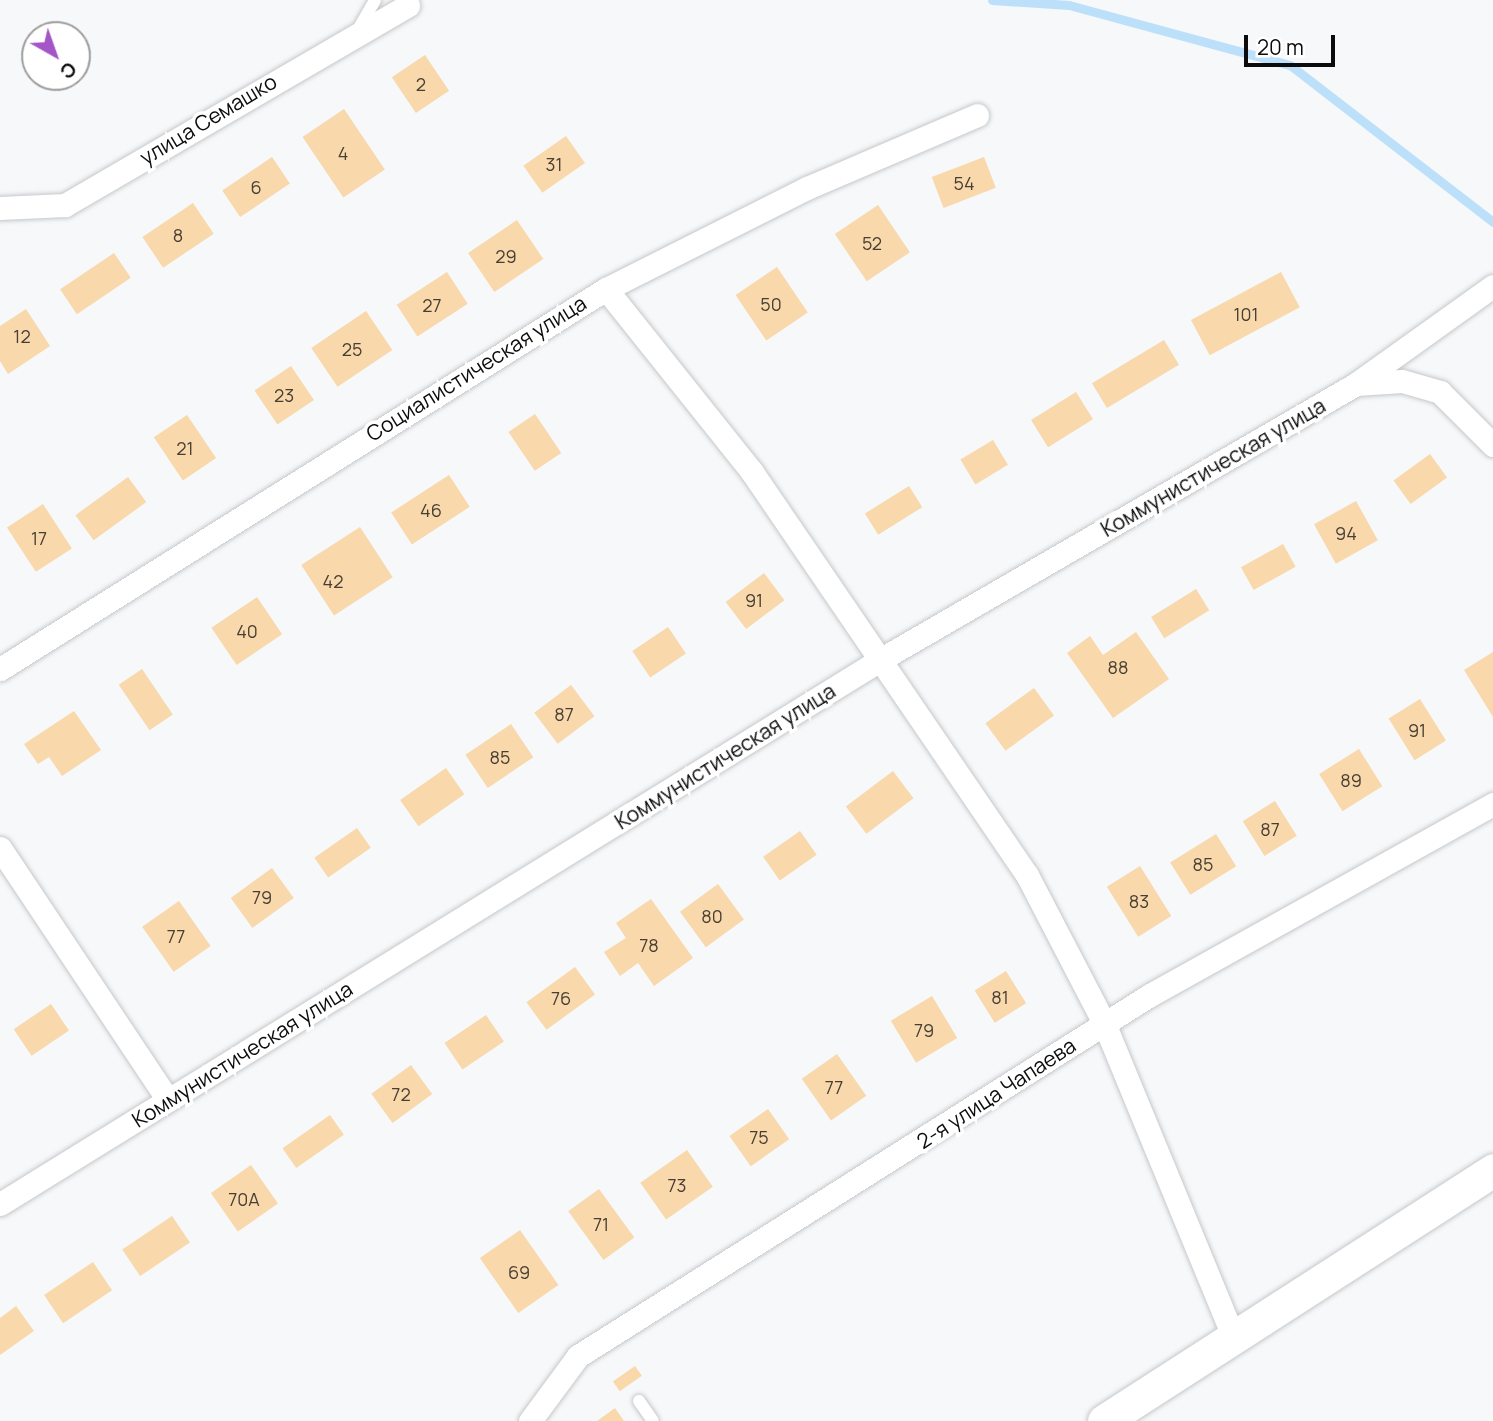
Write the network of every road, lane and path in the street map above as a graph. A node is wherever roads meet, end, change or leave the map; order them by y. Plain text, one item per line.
1 (375, 0) edge
2 (408, 5) dead end
3 (359, 28) junction
4 (977, 115) dead end
5 (0, 208) edge
6 (1493, 286) edge
7 (606, 289) junction
8 (1356, 384) junction
9 (1493, 445) edge
10 (883, 658) junction
11 (0, 668) edge
12 (1493, 804) edge
13 (0, 848) edge
14 (1104, 1023) junction
15 (167, 1100) junction
16 (1493, 1170) edge
17 (0, 1204) edge
18 (1234, 1339) junction
19 (639, 1401) dead end
20 (530, 1421) edge
21 (653, 1421) edge
22 (1104, 1421) edge

1 - 3 lane
2 - 3 street, улица Семашко
3 - 5 street, улица Семашко
4 - 7 street, Социалистическая улица
6 - 8 street, Коммунистическая улица
7 - 10 street
7 - 11 street, Социалистическая улица
8 - 9 street
8 - 10 street, Коммунистическая улица
10 - 14 street
10 - 15 street, Коммунистическая улица
12 - 14 street, 2-я улица Чапаева
13 - 15 street
14 - 18 street
14 - 20 street, 2-я улица Чапаева
15 - 17 street, Коммунистическая улица
16 - 18 main road
18 - 22 main road
19 - 21 lane

